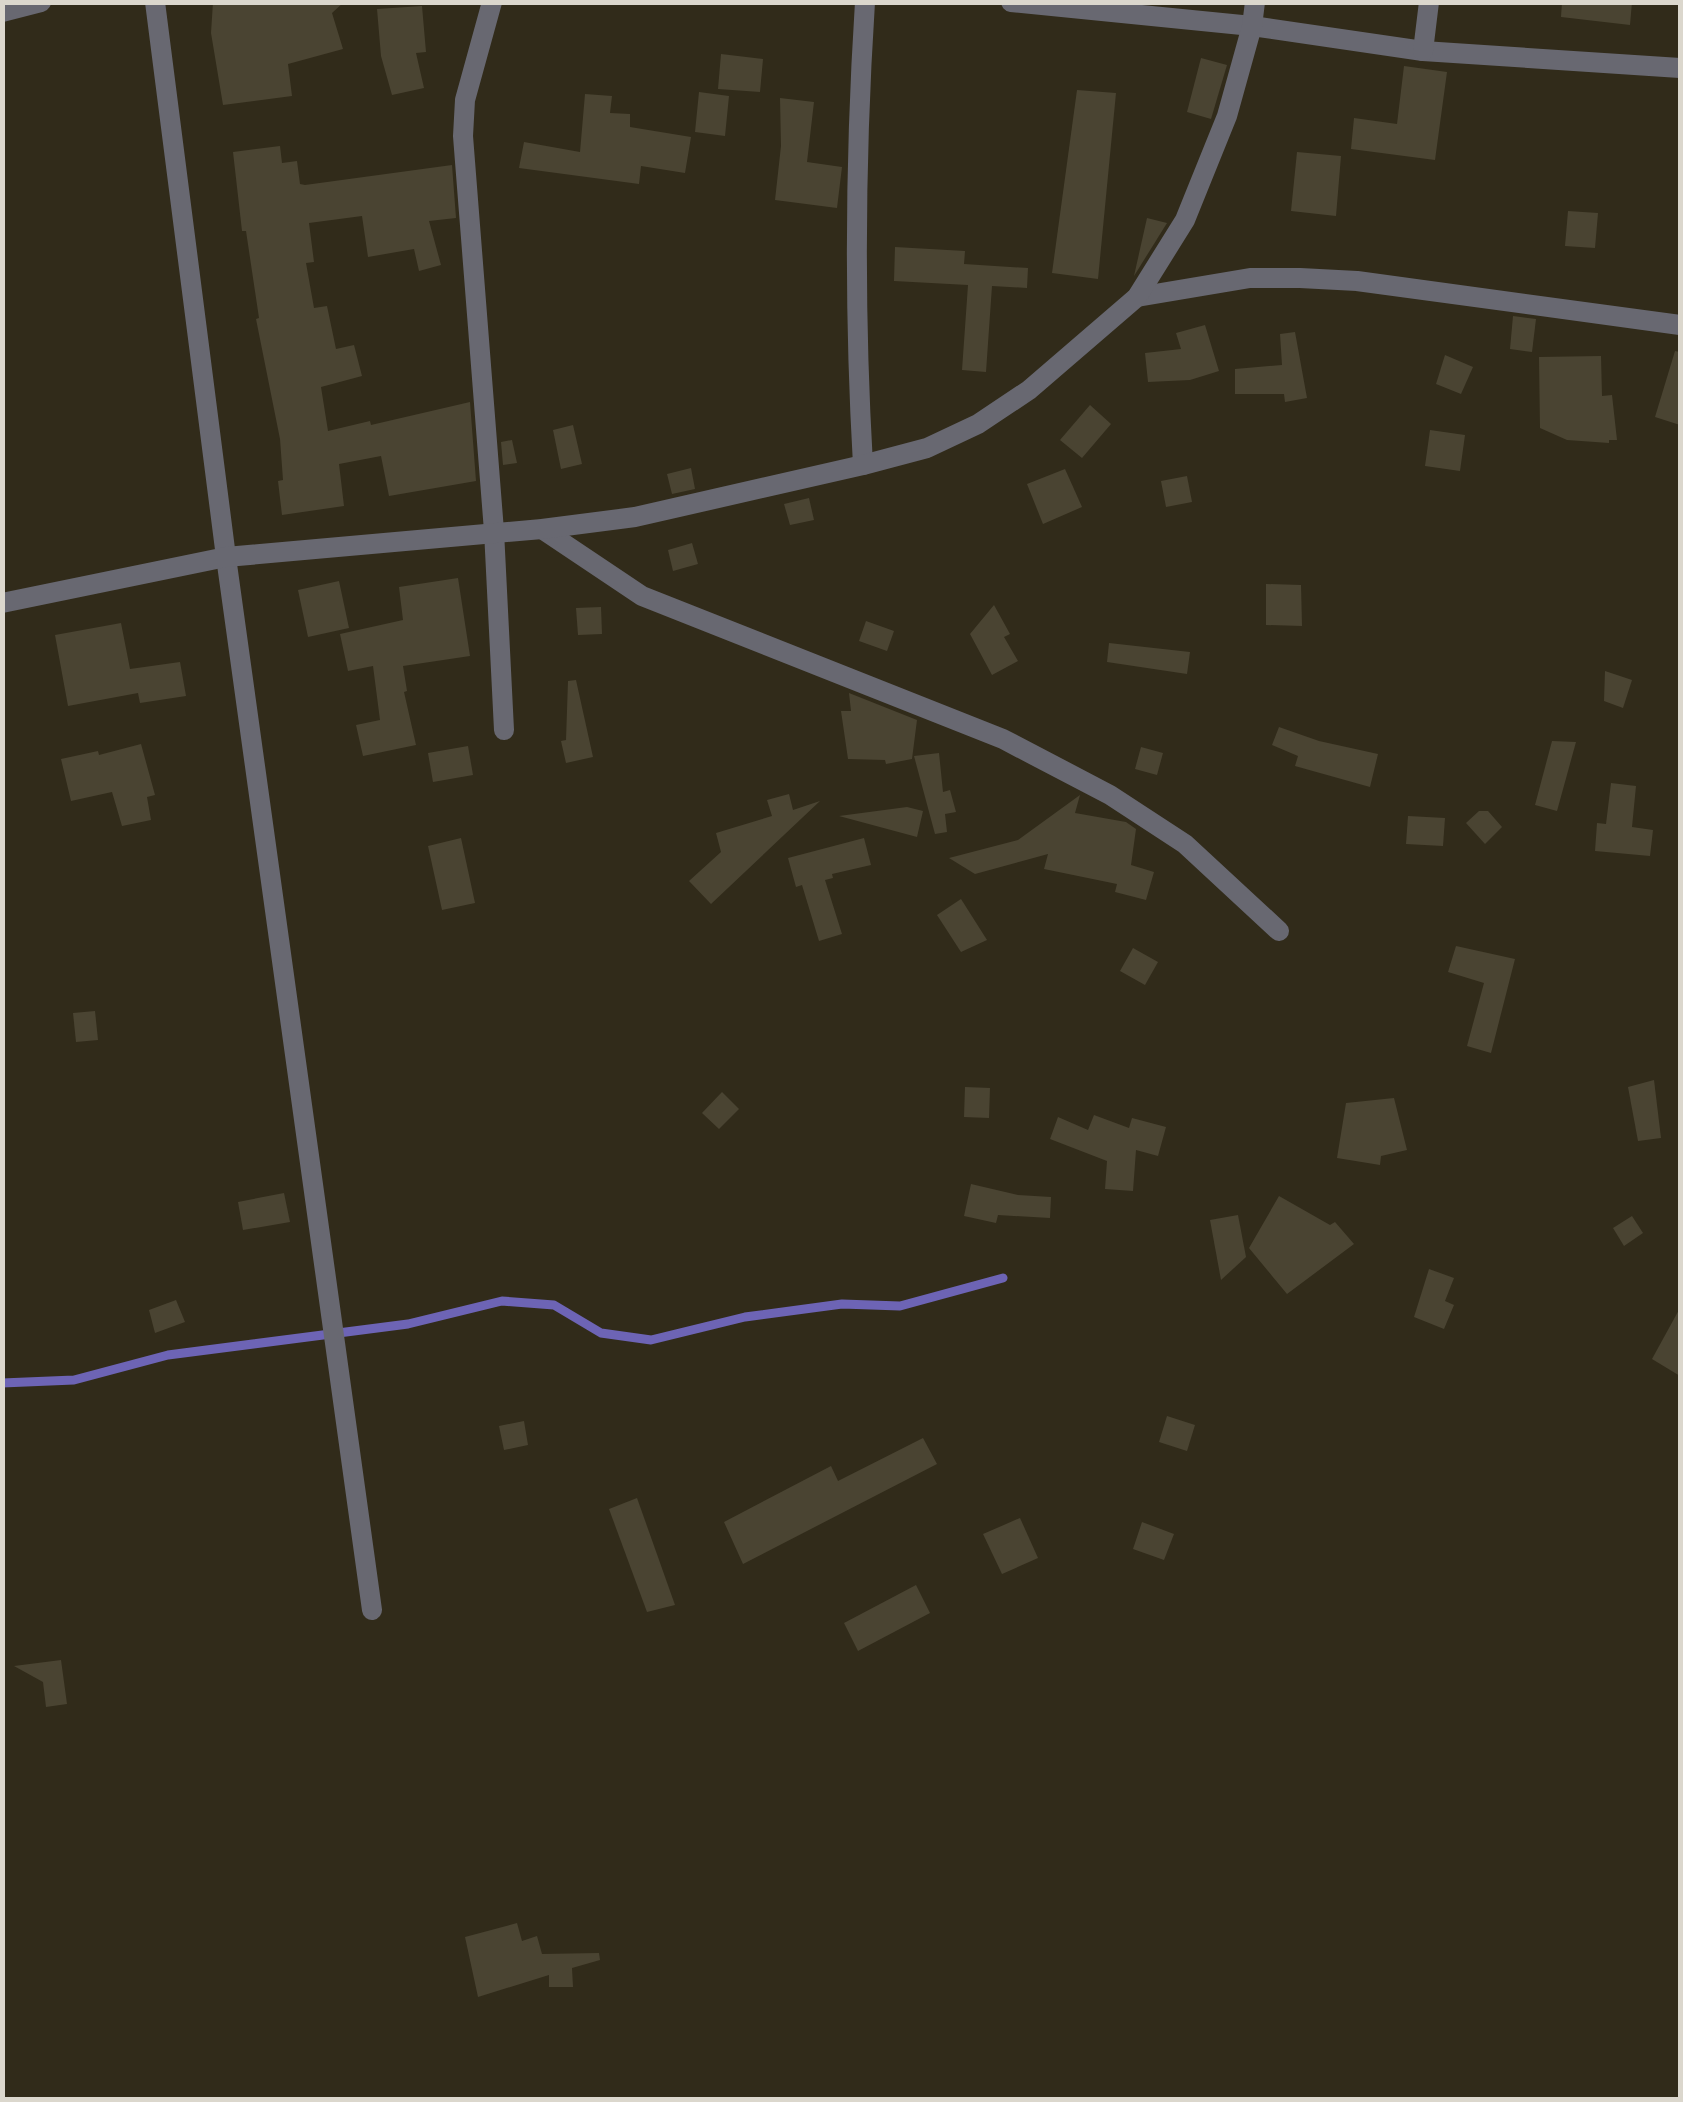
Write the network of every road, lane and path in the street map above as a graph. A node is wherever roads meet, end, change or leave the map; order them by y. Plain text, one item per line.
1 (41, 2) edge
2 (155, 2) edge
3 (492, 2) edge
4 (865, 2) edge
5 (1011, 2) edge
6 (1255, 2) edge
7 (1429, 2) edge
8 (1132, 8) edge
9 (2, 12) edge
10 (1252, 26) junction
11 (1423, 51) junction
12 (1680, 68) edge
13 (1138, 297) junction
14 (1680, 325) edge
15 (863, 466) junction
16 (542, 529) junction
17 (494, 531) junction
18 (226, 557) junction
19 (2, 603) edge
20 (504, 730) dead end
21 (1279, 931) dead end
22 (372, 1610) dead end

1 - 9 street
2 - 18 street
3 - 17 street
4 - 15 street
5 - 8 street
6 - 10 street
7 - 11 street
8 - 10 street
10 - 11 street
10 - 13 street
11 - 12 street
13 - 14 street
13 - 15 street
15 - 16 street
16 - 17 street
16 - 21 street
17 - 18 street
17 - 20 street
18 - 19 street
18 - 22 street

